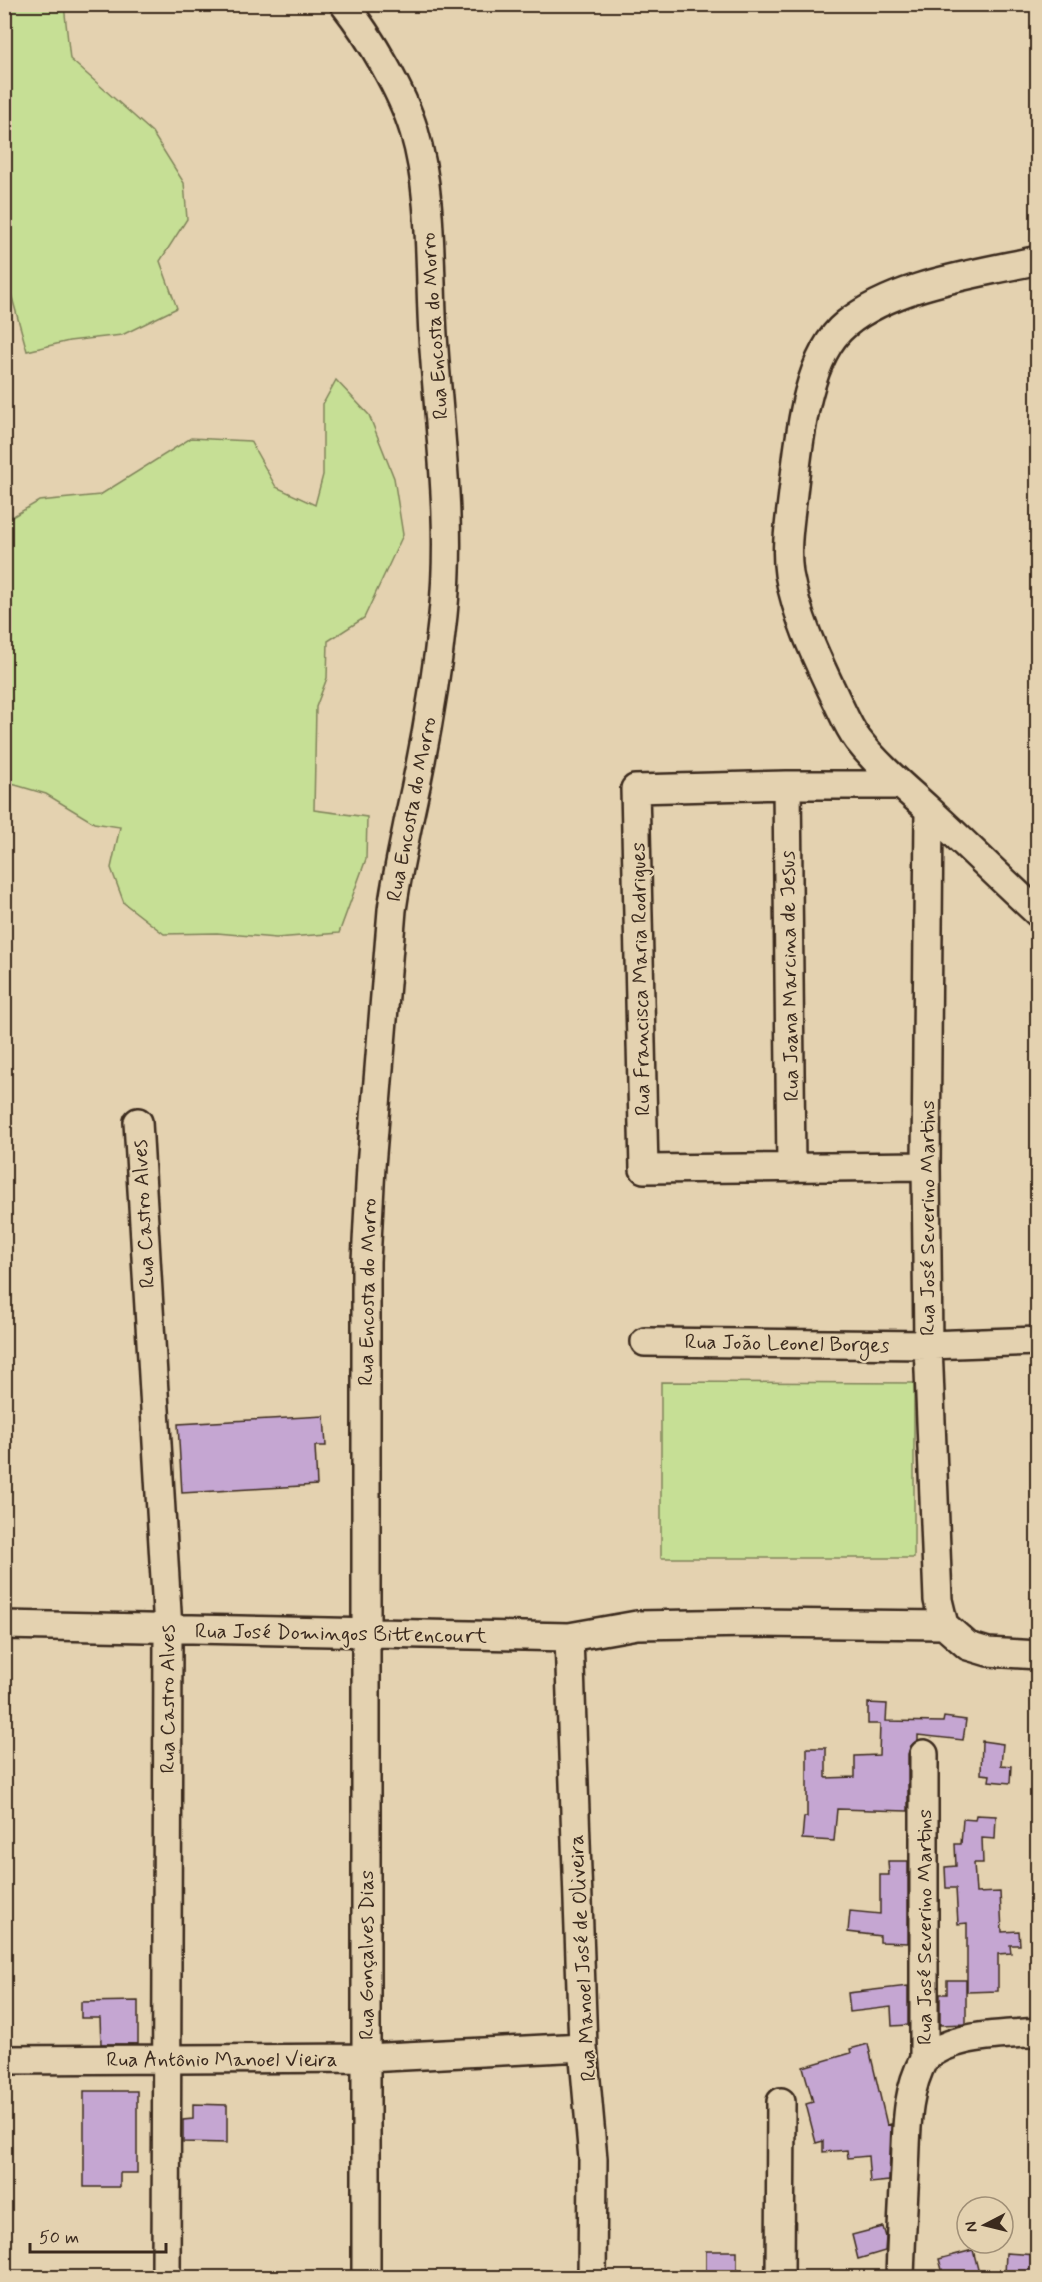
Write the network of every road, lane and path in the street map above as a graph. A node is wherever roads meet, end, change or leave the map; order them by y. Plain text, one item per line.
1 (344, 4) edge
2 (1038, 260) edge
3 (787, 785) junction
4 (901, 785) junction
5 (929, 810) junction
6 (1038, 913) edge
7 (138, 1122) dead end
8 (926, 1166) junction
9 (791, 1168) junction
10 (1038, 1341) edge
11 (645, 1342) dead end
12 (928, 1345) junction
13 (4, 1625) edge
14 (944, 1625) junction
15 (168, 1629) junction
16 (365, 1633) junction
17 (569, 1637) junction
18 (1038, 1655) edge
19 (924, 1754) dead end
20 (1038, 2032) edge
21 (583, 2047) junction
22 (366, 2058) junction
23 (166, 2059) junction
24 (924, 2059) junction
25 (4, 2060) edge
26 (781, 2102) dead end
27 (166, 2277) edge
28 (366, 2277) edge
29 (592, 2277) edge
30 (780, 2277) edge
31 (900, 2277) edge

1 - 16 street, Rua Encosta do Morro
2 - 4 street
3 - 4 street
3 - 9 street, Rua Joana Marcina de Jesus
3 - 9 street, Rua Francisca Maria Rodrigues
4 - 5 street
5 - 6 street
5 - 8 street, Rua José Severino Martins
7 - 15 street, Rua Castro Alves
8 - 9 street
8 - 12 street, Rua José Severino Martins
10 - 12 street, Rua João Leonel Borges
11 - 12 street, Rua João Leonel Borges
12 - 14 street, Rua José Severino Martins
13 - 15 street, Rua José Domingos Bittencourt
14 - 17 street, Rua José Domingos Bittencourt
14 - 18 street
15 - 16 street, Rua José Domingos Bittencourt
15 - 23 street, Rua Castro Alves
16 - 17 street, Rua José Domingos Bittencourt
16 - 22 street, Rua Gonçalves Dias
17 - 21 street, Rua Manoel José de Oliveira
19 - 24 street, Rua José Severino Martins
20 - 24 street
21 - 22 street, Rua Antônio Manoel Vieira
21 - 29 street, Rua Manoel José de Oliveira
22 - 23 street, Rua Antônio Manoel Vieira
22 - 28 street, Rua Gonçalves Dias
23 - 25 street, Rua Antônio Manoel Vieira
23 - 27 street, Rua Castro Alves
24 - 31 street, Rua José Severino Martins
26 - 30 street

